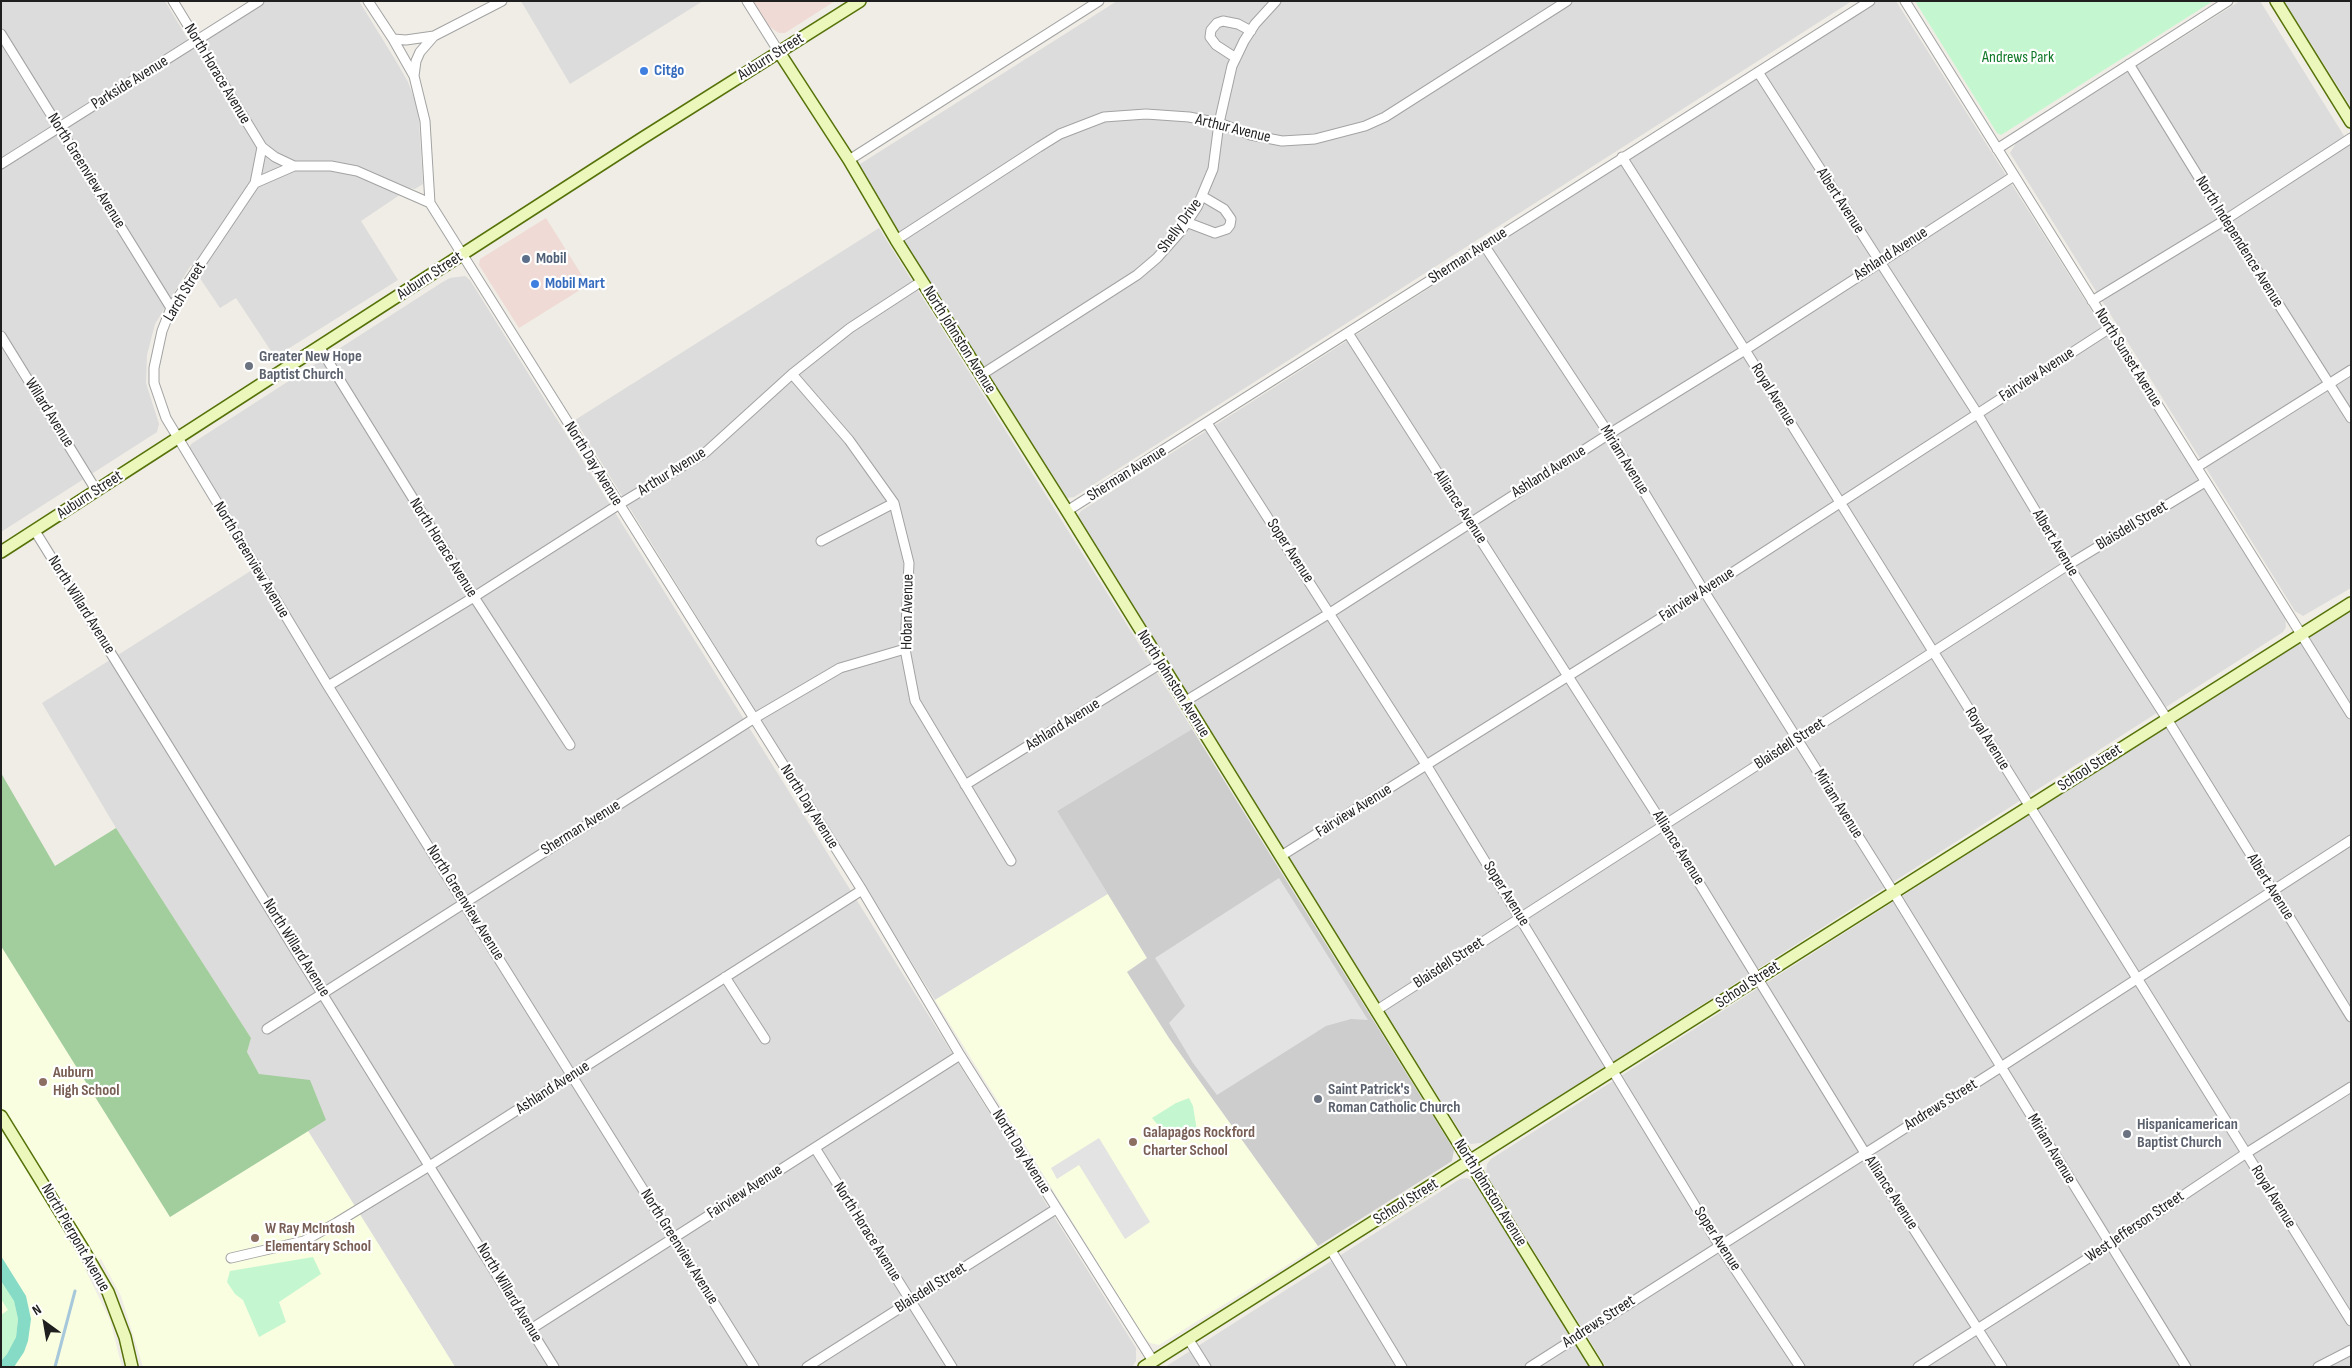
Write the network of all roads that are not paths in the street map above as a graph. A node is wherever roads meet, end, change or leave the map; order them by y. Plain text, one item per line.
1 (173, 1) edge
2 (259, 1) edge
3 (368, 1) edge
4 (502, 1) edge
5 (747, 1) edge
6 (860, 1) edge
7 (1099, 1) edge
8 (1276, 1) edge
9 (1567, 1) edge
10 (1870, 1) edge
11 (1905, 1) edge
12 (2228, 1) edge
13 (2276, 1) edge
14 (1251, 31) junction
15 (1, 34) edge
16 (434, 36) junction
17 (393, 39) junction
18 (196, 40) junction
19 (779, 52) junction
20 (1236, 58) junction
21 (2129, 64) junction
22 (1758, 72) junction
23 (414, 76) junction
24 (2351, 122) edge
25 (1219, 124) junction
26 (60, 127) junction
27 (2351, 138) edge
28 (262, 147) junction
29 (1997, 149) junction
30 (1622, 157) junction
31 (849, 160) junction
32 (1, 164) edge
33 (294, 166) junction
34 (2014, 176) junction
35 (255, 183) junction
36 (1202, 196) junction
37 (430, 204) junction
38 (2225, 220) junction
39 (1186, 222) junction
40 (896, 240) junction
41 (1484, 245) junction
42 (463, 254) junction
43 (1879, 262) junction
44 (922, 281) junction
45 (2092, 301) junction
46 (171, 308) junction
47 (2110, 328) junction
48 (1348, 333) junction
49 (1, 336) edge
50 (320, 348) junction
51 (1746, 350) junction
52 (2351, 370) edge
53 (792, 374) junction
54 (980, 375) junction
55 (2329, 384) junction
56 (1977, 414) junction
57 (2351, 418) edge
58 (1207, 423) junction
59 (1609, 434) junction
60 (177, 440) junction
61 (2197, 468) junction
62 (2206, 482) junction
63 (96, 490) junction
64 (1840, 501) junction
65 (894, 503) junction
66 (618, 505) junction
67 (1067, 511) junction
68 (1470, 522) junction
69 (36, 531) junction
70 (821, 541) dead end
71 (1, 552) edge
72 (2068, 565) junction
73 (1704, 591) junction
74 (474, 597) junction
75 (2351, 603) edge
76 (1330, 613) junction
77 (2301, 635) junction
78 (905, 648) junction
79 (1933, 652) junction
80 (1160, 664) junction
81 (1569, 676) junction
82 (328, 686) junction
83 (1184, 702) junction
84 (2351, 714) edge
85 (753, 719) junction
86 (2168, 719) junction
87 (1798, 740) junction
88 (570, 745) dead end
89 (1426, 766) junction
90 (965, 785) junction
91 (2029, 807) junction
92 (1664, 826) junction
93 (2351, 840) edge
94 (1281, 856) junction
95 (1011, 861) dead end
96 (862, 890) junction
97 (2272, 890) junction
98 (1894, 893) junction
99 (465, 902) junction
100 (1520, 917) junction
101 (725, 977) junction
102 (2136, 978) junction
103 (1758, 979) junction
104 (324, 993) junction
105 (1377, 1010) junction
106 (2351, 1017) edge
107 (267, 1029) dead end
108 (765, 1039) dead end
109 (960, 1055) junction
110 (2001, 1067) junction
111 (1612, 1072) junction
112 (572, 1075) junction
113 (2351, 1086) edge
114 (1, 1116) edge
115 (815, 1148) junction
116 (1865, 1153) junction
117 (2245, 1154) junction
118 (1471, 1161) junction
119 (431, 1165) junction
120 (1056, 1209) junction
121 (673, 1238) junction
122 (1719, 1245) junction
123 (2109, 1245) junction
124 (1331, 1250) junction
125 (231, 1258) dead end
126 (910, 1301) junction
127 (2351, 1321) edge
128 (531, 1329) junction
129 (1978, 1329) junction
130 (1578, 1336) junction
131 (1188, 1340) junction
132 (2351, 1350) edge
133 (1149, 1364) edge
134 (132, 1367) edge
135 (554, 1367) edge
136 (754, 1367) edge
137 (807, 1367) edge
138 (952, 1367) edge
139 (1206, 1367) edge
140 (1402, 1367) edge
141 (1530, 1367) edge
142 (1598, 1367) edge
143 (1800, 1367) edge
144 (1918, 1367) edge
145 (2002, 1367) edge
146 (2186, 1367) edge
147 (2318, 1367) edge

1 - 18 street, North Horace Avenue
2 - 18 street, Parkside Avenue
3 - 17 street
4 - 16 street
5 - 19 street, North Johnston Avenue
6 - 19 main road, Auburn Street
7 - 31 street
8 - 14 street, Shelly Drive
9 - 25 street, Arthur Avenue
10 - 22 street, Sherman Avenue
11 - 29 street, North Sunset Avenue
12 - 21 street
13 - 24 main road
14 - 20 street, Shelly Drive
14 - 20 street
15 - 26 street, North Greenview Avenue
16 - 17 street
16 - 23 street
17 - 23 street
18 - 26 street, Parkside Avenue
18 - 28 street, North Horace Avenue
19 - 31 main road, North Johnston Avenue
19 - 42 main road, Auburn Street
20 - 25 street, Shelly Drive
21 - 29 street
21 - 38 street, North Independence Avenue
22 - 30 street, Sherman Avenue
22 - 43 street, Albert Avenue
23 - 37 street
25 - 36 street, Shelly Drive
25 - 40 street, Arthur Avenue
26 - 32 street, Parkside Avenue
26 - 46 street, North Greenview Avenue
27 - 38 street
28 - 33 street
28 - 35 street, Larch Street
29 - 34 street, North Sunset Avenue
30 - 41 street, Sherman Avenue
30 - 51 street, Royal Avenue
31 - 40 main road, North Johnston Avenue
33 - 35 street
33 - 37 street
34 - 43 street, Ashland Avenue
34 - 45 street, North Sunset Avenue
35 - 46 street, Larch Street
36 - 39 street, Shelly Drive
36 - 39 street
37 - 42 street
38 - 45 street
38 - 55 street, North Independence Avenue
39 - 54 street, Shelly Drive
40 - 44 main road, North Johnston Avenue
41 - 48 street, Sherman Avenue
41 - 59 street, Miriam Avenue
42 - 50 main road, Auburn Street
42 - 66 street, North Day Avenue
43 - 51 street, Ashland Avenue
43 - 56 street, Albert Avenue
44 - 53 street, Arthur Avenue
44 - 54 main road, North Johnston Avenue
45 - 47 street, North Sunset Avenue
46 - 60 street, Larch Street
47 - 56 street, Fairview Avenue
47 - 61 street, North Sunset Avenue
48 - 58 street, Sherman Avenue
48 - 68 street, Alliance Avenue
49 - 63 street, Willard Avenue
50 - 60 main road, Auburn Street
50 - 74 street, North Horace Avenue
51 - 59 street, Ashland Avenue
51 - 64 street, Royal Avenue
52 - 55 street
53 - 65 street, Hoban Avenue
53 - 66 street, Arthur Avenue
54 - 67 main road, North Johnston Avenue
55 - 57 street, North Independence Avenue
55 - 61 street
56 - 64 street, Fairview Avenue
56 - 72 street, Albert Avenue
58 - 67 street, Sherman Avenue
58 - 76 street, Soper Avenue
59 - 68 street, Ashland Avenue
59 - 73 street, Miriam Avenue
60 - 63 main road, Auburn Street
60 - 82 street, North Greenview Avenue
61 - 62 street, North Sunset Avenue
62 - 72 street, Blaisdell Street
62 - 77 street, North Sunset Avenue
63 - 69 main road, Auburn Street
64 - 73 street, Fairview Avenue
64 - 79 street, Royal Avenue
65 - 70 street
65 - 78 street, Hoban Avenue
66 - 74 street, Arthur Avenue
66 - 85 street, North Day Avenue
67 - 80 main road, North Johnston Avenue
68 - 76 street, Ashland Avenue
68 - 81 street, Alliance Avenue
69 - 71 main road, Auburn Street
69 - 104 street, North Willard Avenue
72 - 79 street, Blaisdell Street
72 - 86 street, Albert Avenue
73 - 81 street, Fairview Avenue
73 - 87 street, Miriam Avenue
74 - 82 street, Arthur Avenue
74 - 88 street, North Horace Avenue
75 - 77 main road, School Street
76 - 83 street, Ashland Avenue
76 - 89 street, Soper Avenue
77 - 84 street, North Sunset Avenue
77 - 86 main road, School Street
78 - 85 street, Sherman Avenue
78 - 90 street, Hoban Avenue
79 - 87 street, Blaisdell Street
79 - 91 street, Royal Avenue
80 - 83 main road, North Johnston Avenue
80 - 90 street, Ashland Avenue
81 - 89 street, Fairview Avenue
81 - 92 street, Alliance Avenue
82 - 99 street, North Greenview Avenue
83 - 94 main road, North Johnston Avenue
85 - 96 street, North Day Avenue
85 - 99 street, Sherman Avenue
86 - 91 main road, School Street
86 - 97 street, Albert Avenue
87 - 92 street, Blaisdell Street
87 - 98 street, Miriam Avenue
89 - 94 street, Fairview Avenue
89 - 100 street, Soper Avenue
90 - 95 street, Hoban Avenue
91 - 98 main road, School Street
91 - 102 street, Royal Avenue
92 - 100 street, Blaisdell Street
92 - 103 street, Alliance Avenue
93 - 97 street, Andrews Street
94 - 105 main road, North Johnston Avenue
96 - 101 street, Ashland Avenue
96 - 109 street, North Day Avenue
97 - 102 street, Andrews Street
97 - 106 street, Albert Avenue
98 - 103 main road, School Street
98 - 110 street, Miriam Avenue
99 - 104 street, Sherman Avenue
99 - 112 street, North Greenview Avenue
100 - 105 street, Blaisdell Street
100 - 111 street, Soper Avenue
101 - 108 street
101 - 112 street, Ashland Avenue
102 - 110 street, Andrews Street
102 - 117 street, Royal Avenue
103 - 111 main road, School Street
103 - 116 street, Alliance Avenue
104 - 107 street, Sherman Avenue
104 - 119 street, North Willard Avenue
105 - 118 main road, North Johnston Avenue
109 - 115 street, Fairview Avenue
109 - 120 street, North Day Avenue
110 - 116 street, Andrews Street
110 - 123 street, Miriam Avenue
111 - 118 main road, School Street
111 - 122 street, Soper Avenue
112 - 119 street, Ashland Avenue
112 - 121 street, North Greenview Avenue
113 - 117 street, West Jefferson Street
114 - 134 main road, North Pierpont Avenue
115 - 121 street, Fairview Avenue
115 - 126 street, North Horace Avenue
116 - 122 street, Andrews Street
116 - 129 street, Alliance Avenue
117 - 123 street, West Jefferson Street
117 - 127 street, Royal Avenue
118 - 124 main road, School Street
118 - 130 main road, North Johnston Avenue
119 - 125 street, Ashland Avenue
119 - 128 street, North Willard Avenue
120 - 126 street, Blaisdell Street
120 - 133 street, North Day Avenue
121 - 128 street, Fairview Avenue
121 - 136 street, North Greenview Avenue
122 - 130 street, Andrews Street
122 - 143 street, Soper Avenue
123 - 129 street, West Jefferson Street
123 - 146 street, Miriam Avenue
124 - 131 main road, School Street
124 - 140 street
126 - 137 street, Blaisdell Street
126 - 138 street, North Horace Avenue
128 - 135 street, North Willard Avenue
129 - 144 street, West Jefferson Street
129 - 145 street, Alliance Avenue
130 - 141 street, Andrews Street
130 - 142 main road, North Johnston Avenue
131 - 133 main road, School Street
131 - 139 street
132 - 147 street

